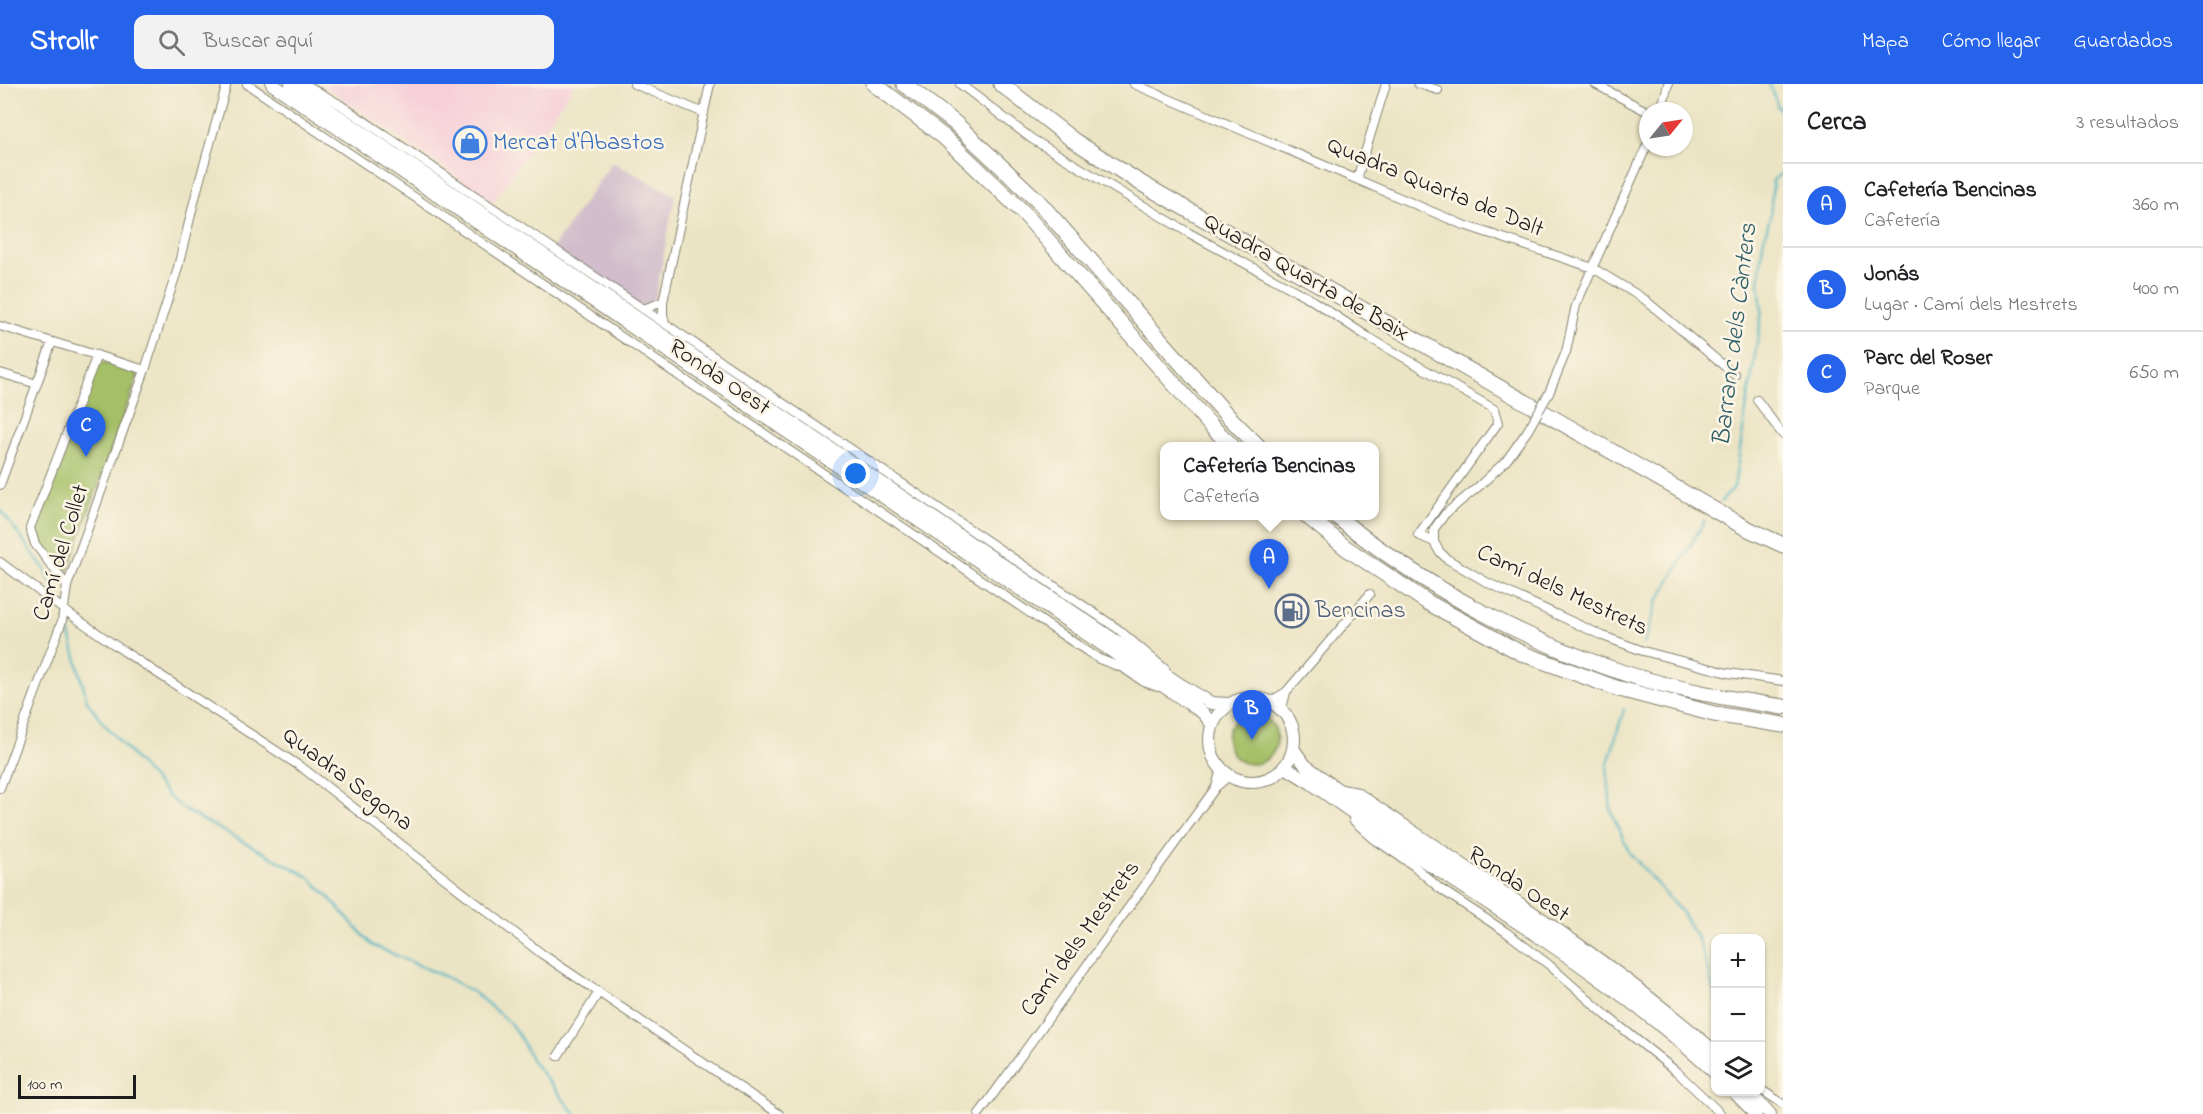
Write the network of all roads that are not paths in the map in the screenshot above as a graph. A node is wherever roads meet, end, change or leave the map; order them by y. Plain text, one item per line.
1 (217, 84) edge
2 (247, 84) edge
3 (272, 84) edge
4 (291, 84) edge
5 (305, 84) edge
6 (634, 84) edge
7 (710, 84) edge
8 (874, 84) edge
9 (904, 84) edge
10 (960, 84) edge
11 (1001, 84) edge
12 (1134, 84) edge
13 (1386, 84) edge
14 (1418, 84) edge
15 (1595, 84) edge
16 (1668, 84) edge
17 (227, 86) edge
18 (1438, 90) dead end
19 (1663, 102) edge
20 (1639, 107) edge
21 (704, 113) junction
22 (1642, 156) edge
23 (1357, 179) junction
24 (1593, 268) junction
25 (663, 302) junction
26 (643, 309) junction
27 (666, 324) junction
28 (0, 326) edge
29 (52, 342) junction
30 (97, 355) junction
31 (145, 370) junction
32 (0, 373) edge
33 (1735, 375) dead end
34 (36, 384) junction
35 (1757, 400) dead end
36 (1783, 435) edge
37 (1227, 442) edge
38 (1253, 442) edge
39 (0, 455) edge
40 (4, 460) edge
41 (0, 485) edge
42 (1313, 520) edge
43 (1341, 520) edge
44 (1434, 542) junction
45 (1783, 545) edge
46 (0, 562) edge
47 (67, 586) junction
48 (1370, 594) dead end
49 (64, 610) junction
50 (1783, 681) edge
51 (1178, 689) junction
52 (1286, 692) junction
53 (1228, 704) junction
54 (1277, 705) junction
55 (1783, 707) edge
56 (1212, 724) junction
57 (1783, 725) edge
58 (1294, 750) junction
59 (1285, 767) junction
60 (1225, 773) junction
61 (0, 788) edge
62 (1332, 792) junction
63 (599, 992) junction
64 (1711, 1046) edge
65 (558, 1056) dead end
66 (1711, 1056) edge
67 (1711, 1070) edge
68 (1765, 1092) edge
69 (1738, 1096) edge
70 (1753, 1096) edge
71 (1783, 1104) edge
72 (780, 1114) edge
73 (978, 1114) edge
74 (1721, 1114) edge
75 (1756, 1114) edge
76 (1770, 1114) edge

1 - 17 street
2 - 51 street, Ronda Oest
3 - 51 main road, Ronda Oest
4 - 51 main road, Ronda Oest
5 - 26 street, Ronda Oest
6 - 21 street
7 - 21 street
8 - 37 highway
9 - 38 highway
10 - 44 street, Quadra Quarta de Baix
11 - 45 highway
12 - 23 street, Quadra Quarta de Dalt
13 - 23 street
14 - 18 street
15 - 20 street
16 - 19 street
17 - 31 street, Camí del Collet
21 - 25 street
22 - 24 street
23 - 24 street, Quadra Quarta de Dalt
24 - 33 street, Quadra Quarta de Dalt
24 - 44 street, bridge
25 - 26 street
25 - 27 street
26 - 27 street, Ronda Oest
27 - 51 street, Ronda Oest
28 - 29 street
29 - 30 street
29 - 34 street
30 - 31 street
30 - 47 street
31 - 47 street, Camí del Collet
32 - 34 street
34 - 40 street
35 - 36 street
39 - 40 street
40 - 41 street
42 - 57 highway
43 - 55 highway
44 - 50 street, Camí dels Mestrets
46 - 49 street, Quadra Segona
47 - 49 street, Camí del Collet
48 - 52 street
49 - 61 street, Camí del Collet
49 - 63 street, Quadra Segona
51 - 53 main road, Ronda Oest
51 - 56 main road, Ronda Oest
52 - 54 street
52 - 54 street
53 - 54 main road
53 - 56 main road
54 - 58 main road
56 - 60 main road
58 - 59 main road
58 - 62 main road, Ronda Oest
59 - 60 main road
59 - 62 main road, Ronda Oest
60 - 73 street, Camí dels Mestrets
62 - 64 street
62 - 66 main road, Ronda Oest
62 - 67 main road, Ronda Oest
62 - 74 street, Ronda Oest
63 - 65 street
63 - 72 street, Quadra Segona
68 - 71 street
69 - 75 main road
70 - 76 main road

